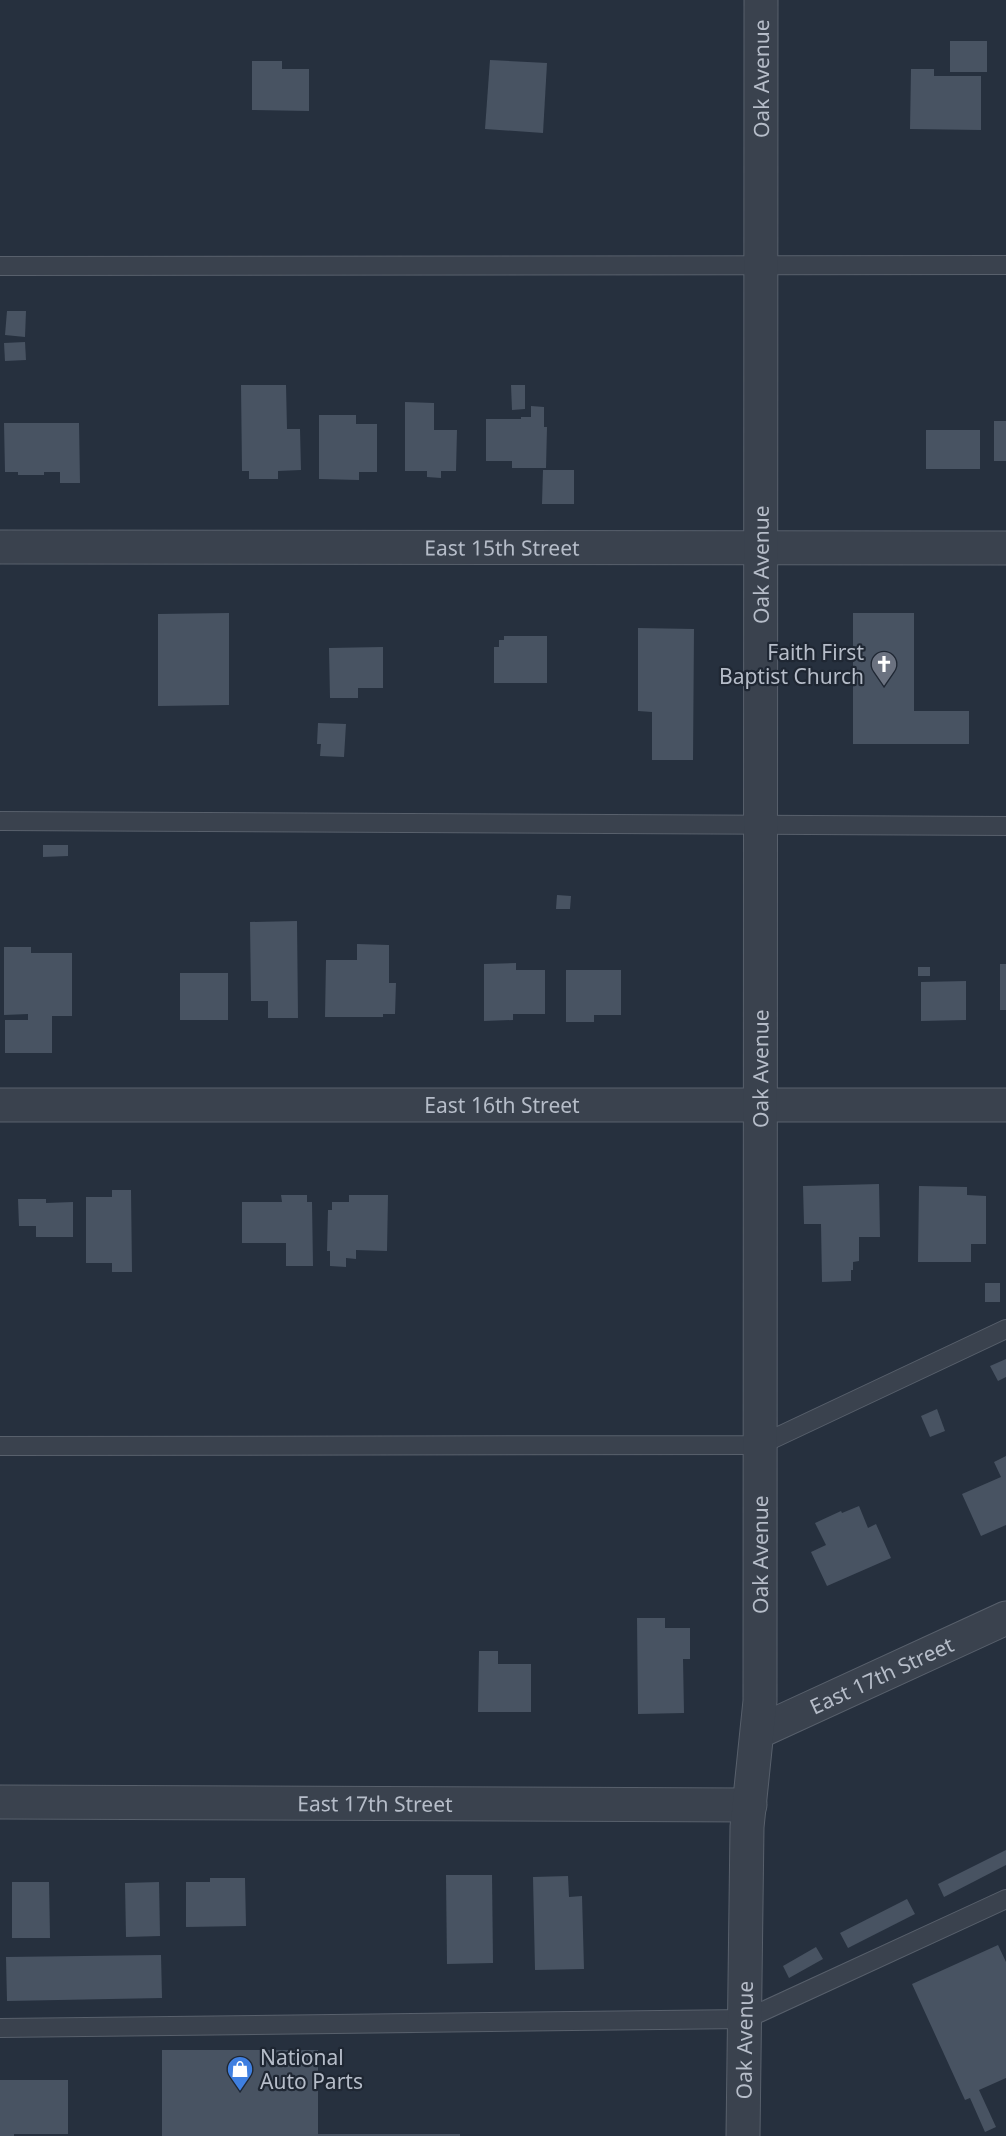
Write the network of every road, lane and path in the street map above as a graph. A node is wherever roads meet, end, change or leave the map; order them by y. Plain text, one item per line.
1 (761, 0) edge
2 (761, 265) junction
3 (1006, 265) edge
4 (0, 266) edge
5 (0, 547) edge
6 (761, 548) junction
7 (1006, 548) edge
8 (0, 821) edge
9 (761, 826) junction
10 (1006, 826) edge
11 (0, 1105) edge
12 (761, 1105) junction
13 (1006, 1105) edge
14 (1006, 1329) edge
15 (760, 1445) junction
16 (0, 1446) edge
17 (1006, 1618) edge
18 (758, 1732) junction
19 (0, 1802) edge
20 (750, 1805) junction
21 (1006, 1899) edge
22 (746, 2019) junction
23 (0, 2028) edge
24 (743, 2136) edge

1 - 2 street, Oak Avenue
2 - 3 lane
2 - 4 lane
2 - 6 street, Oak Avenue
5 - 6 street, East 15th Street
6 - 7 street, East 15th Street
6 - 9 street, Oak Avenue
8 - 9 lane
9 - 10 lane
9 - 12 street, Oak Avenue
11 - 12 street, East 16th Street
12 - 13 street, East 16th Street
12 - 15 street, Oak Avenue
14 - 15 lane
15 - 16 lane
15 - 18 street, Oak Avenue
17 - 18 street, East 17th Street
18 - 20 street, Oak Avenue
19 - 20 street, East 17th Street
20 - 22 street, Oak Avenue
21 - 22 lane
22 - 23 lane
22 - 24 street, Oak Avenue

